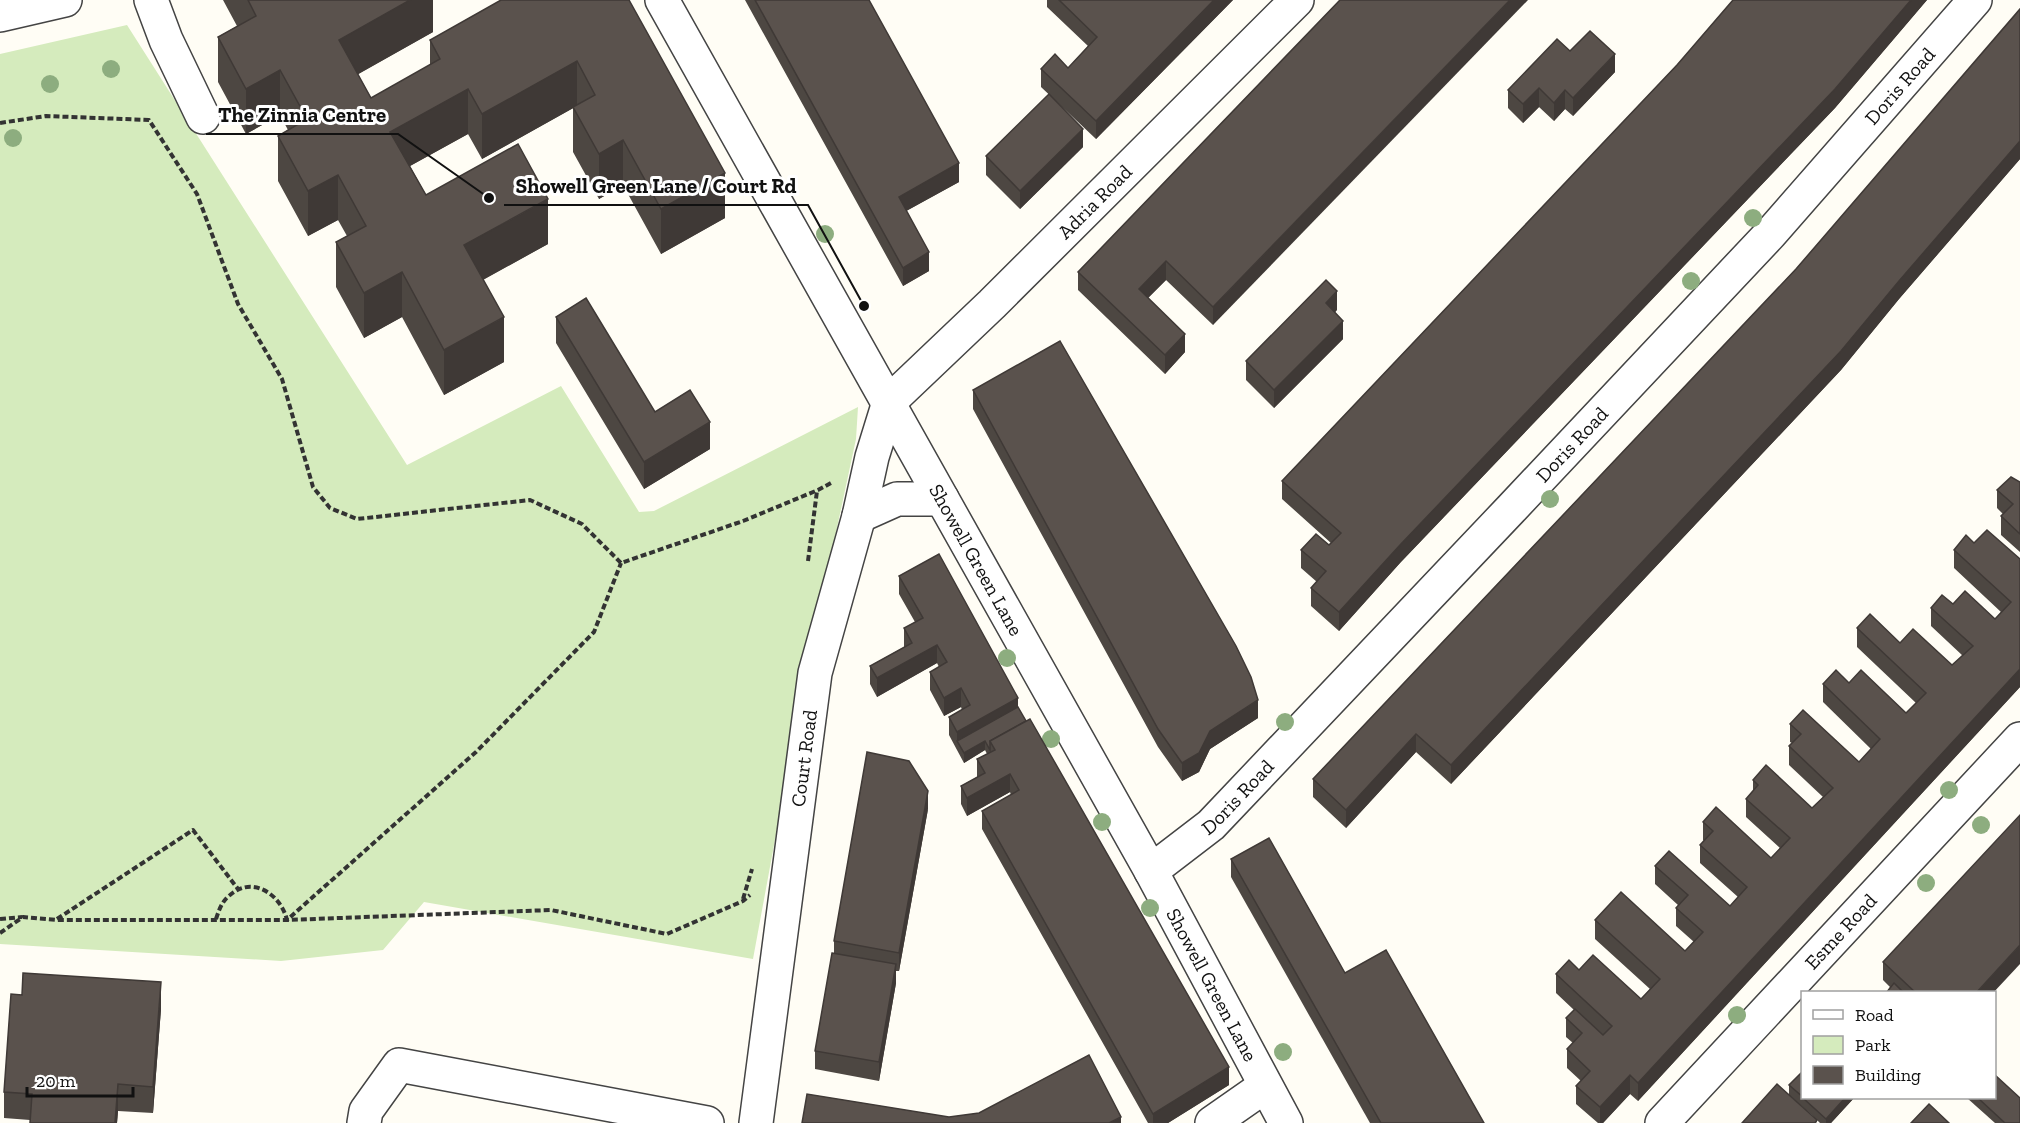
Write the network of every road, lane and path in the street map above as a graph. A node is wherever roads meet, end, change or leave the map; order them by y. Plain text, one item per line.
1 (65, 0) edge
2 (151, 0) edge
3 (662, 0) edge
4 (1297, 0) edge
5 (1975, 0) edge
6 (0, 15) edge
7 (203, 117) dead end
8 (0, 123) edge
9 (889, 402) junction
10 (872, 457) junction
11 (942, 499) junction
12 (859, 516) junction
13 (621, 563) junction
14 (2020, 739) edge
15 (789, 863) junction
16 (1151, 871) junction
17 (238, 889) junction
18 (23, 917) junction
19 (0, 920) edge
20 (57, 920) junction
21 (216, 920) junction
22 (287, 920) junction
23 (0, 933) edge
24 (1265, 1086) junction
25 (364, 1123) edge
26 (707, 1123) edge
27 (756, 1123) edge
28 (1212, 1123) edge
29 (1286, 1123) edge
30 (1662, 1123) edge

1 - 6 street
2 - 7 street
3 - 9 street, Showell Green Lane
4 - 9 street, Adria Road
5 - 16 street, Doris Road
8 - 13 path
9 - 10 street, Court Road
9 - 11 street, Showell Green Lane
10 - 12 street, Court Road
10 - 13 path
11 - 12 street
11 - 16 street, Showell Green Lane
12 - 15 street, Court Road
13 - 22 path
14 - 30 street, Esme Road
15 - 22 path
15 - 27 street, Court Road
16 - 24 street, Showell Green Lane
17 - 20 path
17 - 21 path
17 - 22 path
18 - 19 path
18 - 20 path
18 - 23 path
20 - 21 path
21 - 22 path
24 - 28 street
24 - 29 street, Showell Green Lane
25 - 26 street

